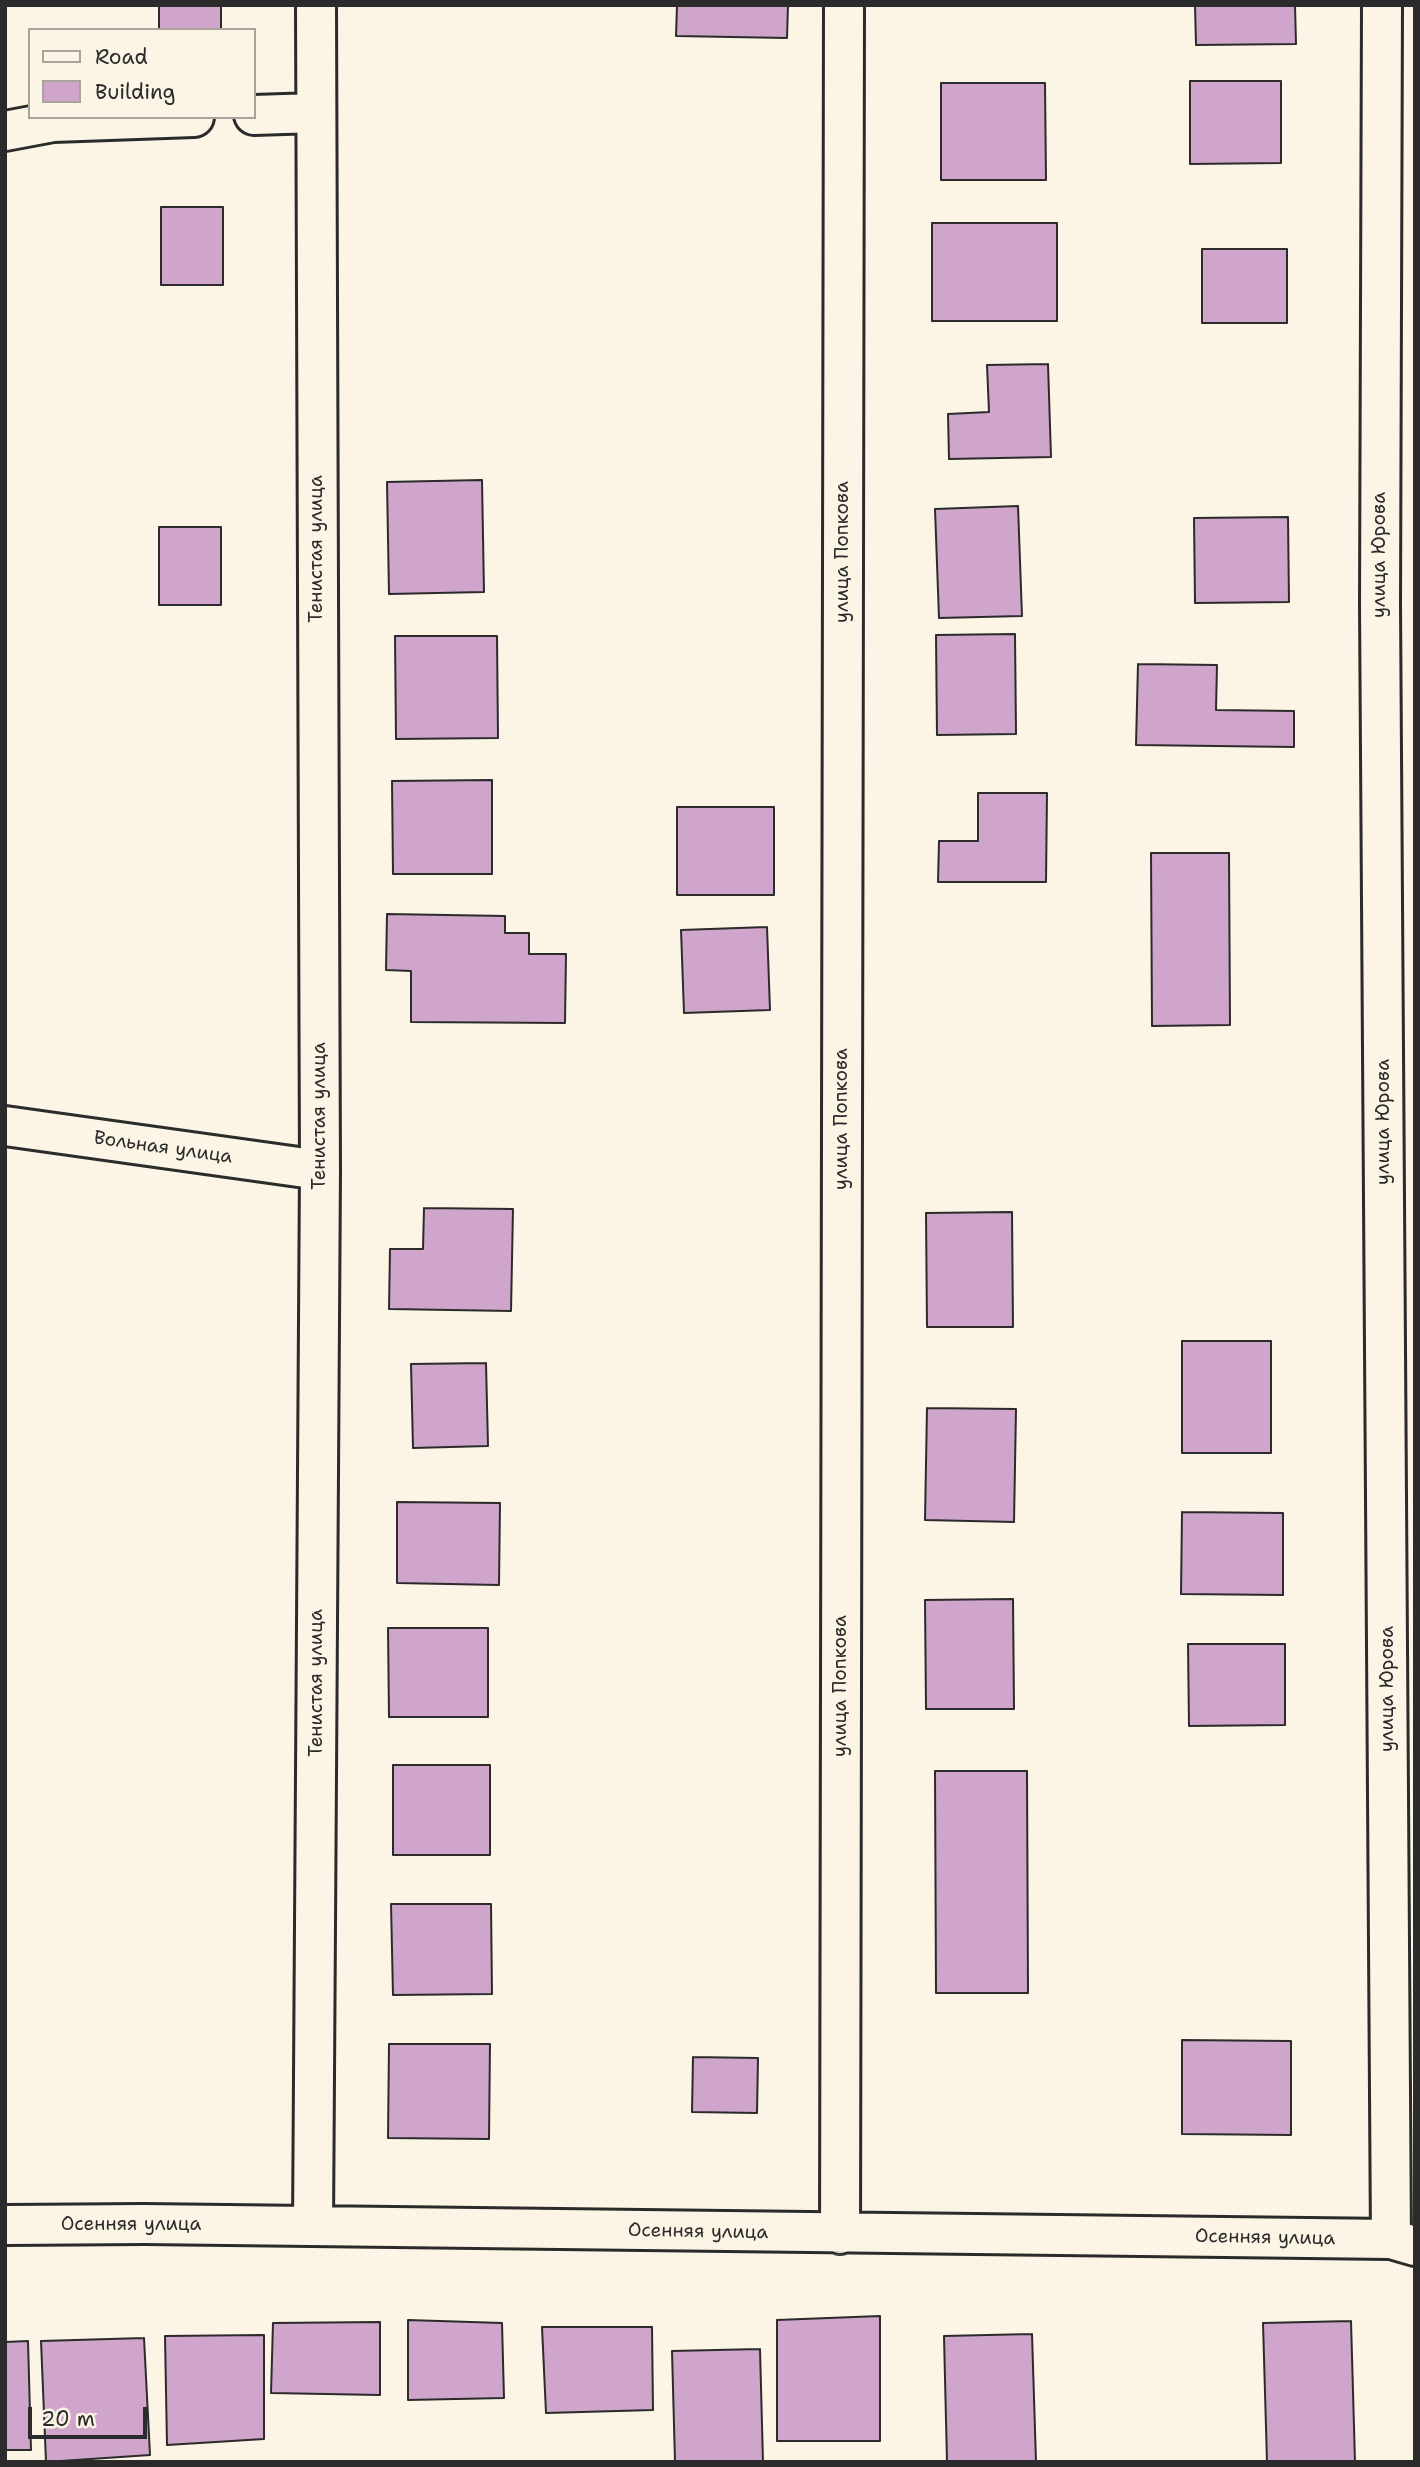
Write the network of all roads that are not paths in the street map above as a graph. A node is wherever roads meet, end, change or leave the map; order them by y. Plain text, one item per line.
1 (316, 5) edge
2 (844, 5) edge
3 (1381, 5) edge
4 (315, 113) junction
5 (256, 115) edge
6 (138, 119) edge
7 (5, 131) edge
8 (5, 1126) edge
9 (320, 1170) junction
10 (5, 2225) edge
11 (313, 2226) junction
12 (840, 2234) junction
13 (1403, 2242) edge

1 - 4 street, Тенистая улица
2 - 12 street, улица Попкова
3 - 13 street, улица Юрова
4 - 5 street
4 - 9 street, Тенистая улица
6 - 7 street
8 - 9 street, Вольная улица
9 - 11 street, Тенистая улица
10 - 11 street, Осенняя улица
11 - 12 street, Осенняя улица
12 - 13 street, Осенняя улица

